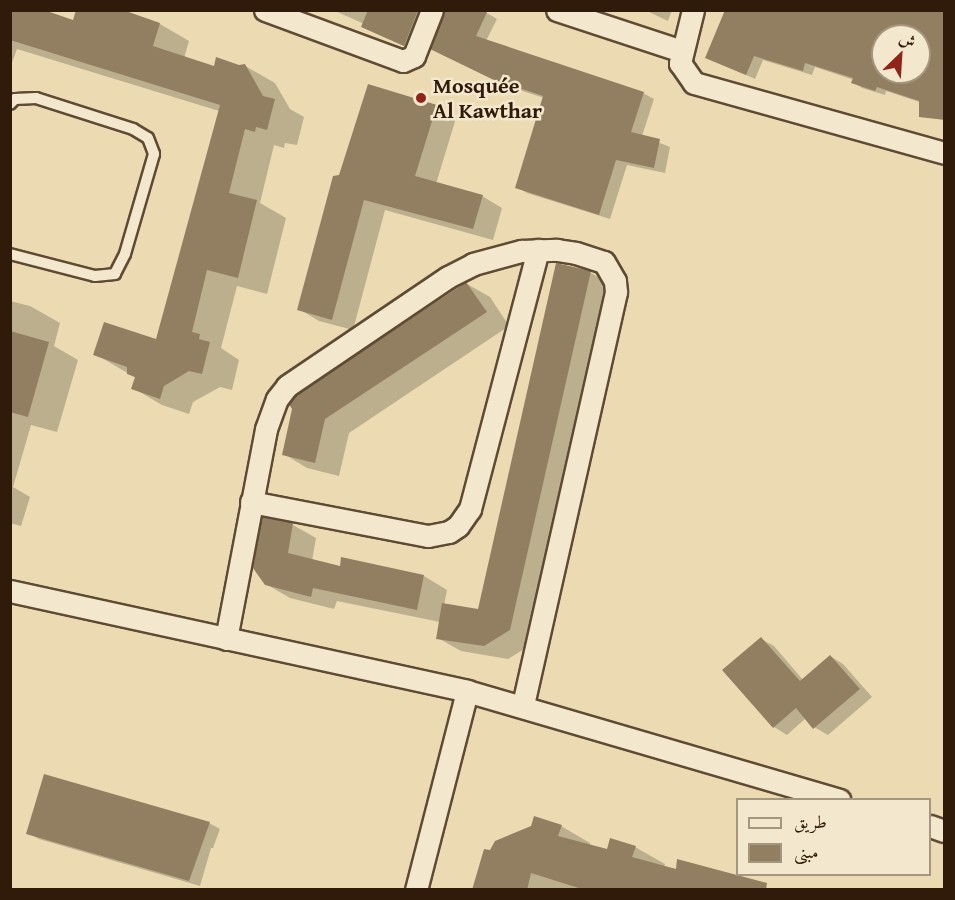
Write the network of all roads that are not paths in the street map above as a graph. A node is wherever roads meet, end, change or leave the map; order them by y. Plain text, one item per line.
1 (265, 10) edge
2 (432, 10) edge
3 (557, 10) edge
4 (693, 10) edge
5 (682, 51) junction
6 (10, 104) edge
7 (945, 153) edge
8 (538, 250) junction
9 (10, 254) edge
10 (251, 502) junction
11 (10, 591) edge
12 (226, 639) junction
13 (466, 691) junction
14 (523, 706) junction
15 (832, 798) edge
16 (416, 890) edge

1 - 2 street
3 - 5 street
4 - 5 street
5 - 7 street
6 - 9 lane
8 - 10 street
8 - 10 street
8 - 14 street
10 - 12 street
11 - 12 street
12 - 13 street
13 - 14 street
13 - 16 street
14 - 15 street

